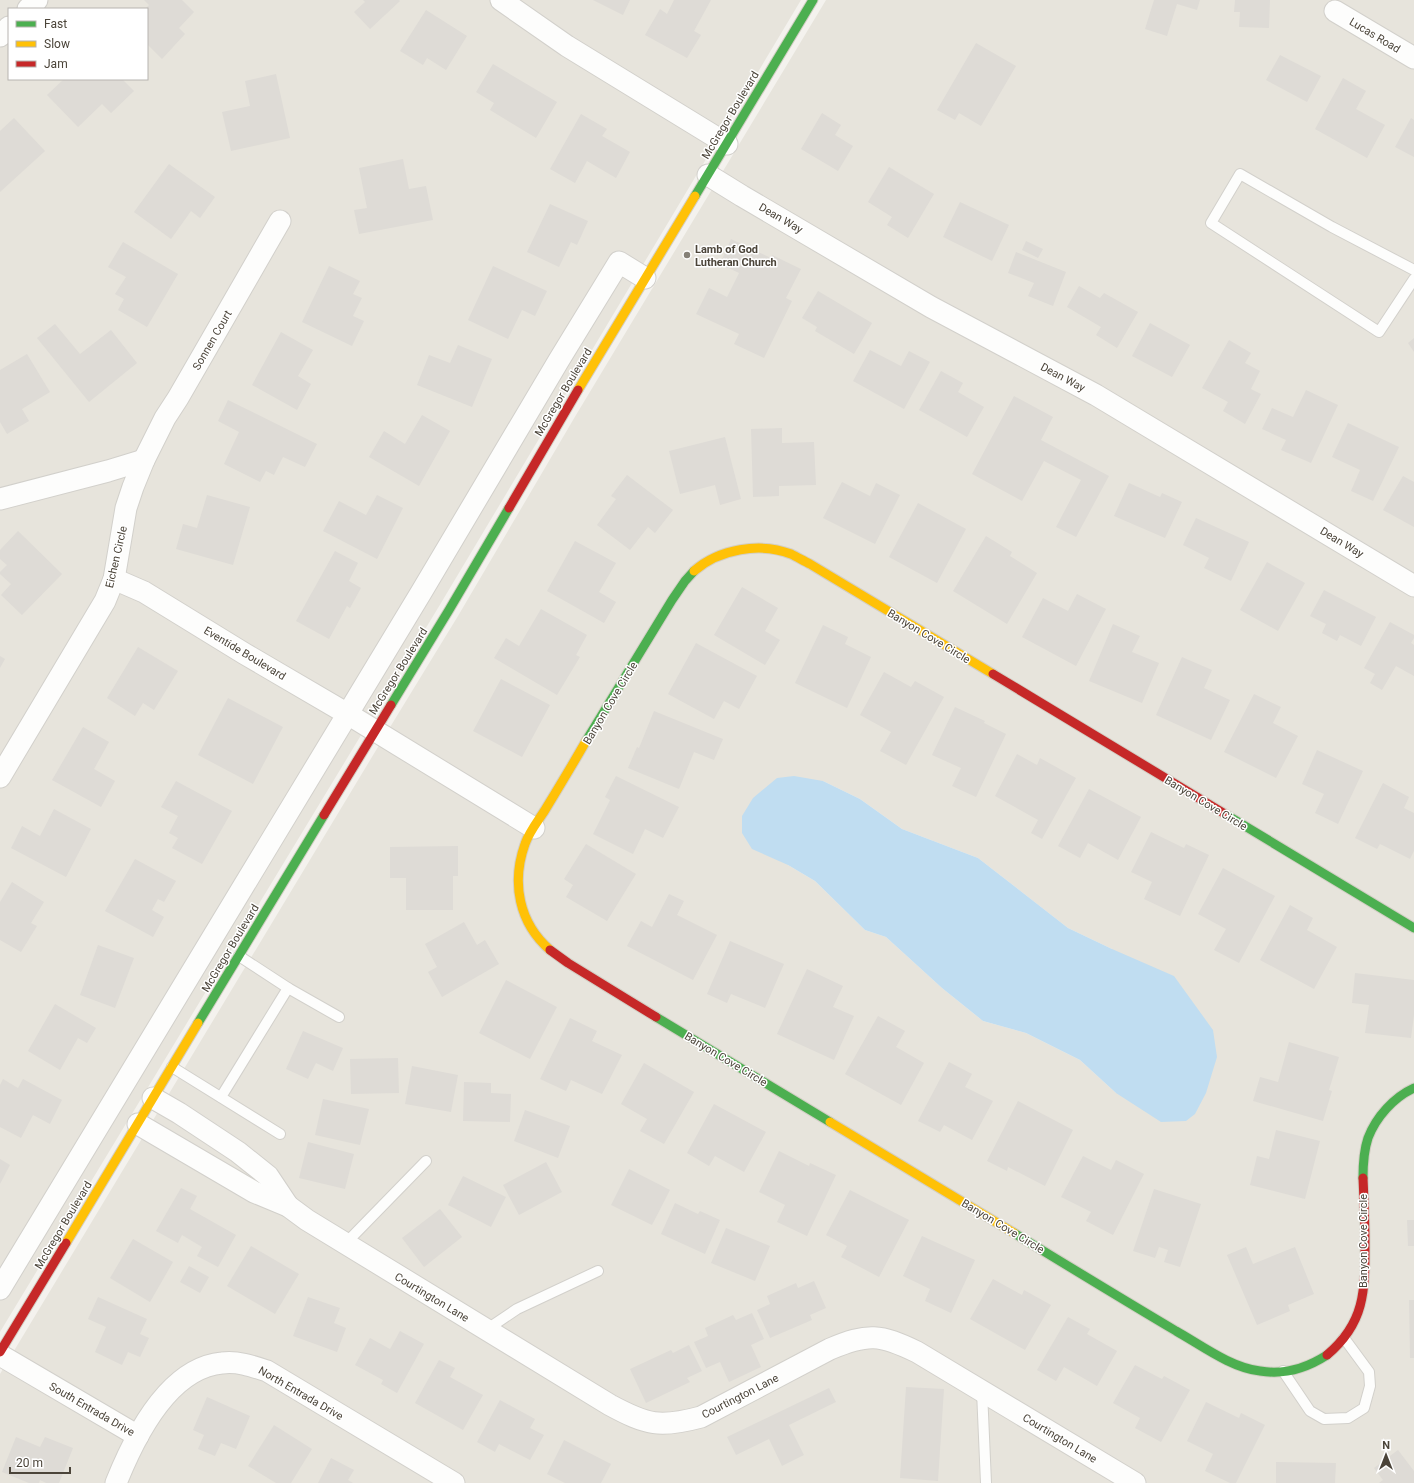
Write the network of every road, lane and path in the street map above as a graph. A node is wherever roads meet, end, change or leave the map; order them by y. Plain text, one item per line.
1 (37, 0) edge
2 (501, 0) edge
3 (813, 0) edge
4 (29, 8) edge
5 (1335, 11) dead end
6 (8, 28) edge
7 (0, 36) edge
8 (1414, 58) edge
9 (727, 144) junction
10 (708, 175) junction
11 (280, 221) dead end
12 (1414, 270) edge
13 (645, 278) junction
14 (1414, 279) edge
15 (144, 460) junction
16 (0, 499) edge
17 (114, 579) junction
18 (1414, 586) edge
19 (347, 714) junction
20 (375, 730) junction
21 (0, 776) edge
22 (534, 828) junction
23 (1414, 928) edge
24 (239, 956) junction
25 (288, 988) junction
26 (340, 1017) dead end
27 (172, 1067) junction
28 (1414, 1088) edge
29 (221, 1097) junction
30 (153, 1098) junction
31 (138, 1124) junction
32 (280, 1134) dead end
33 (426, 1161) dead end
34 (288, 1206) junction
35 (346, 1244) junction
36 (598, 1271) dead end
37 (0, 1289) edge
38 (486, 1330) junction
39 (1344, 1338) junction
40 (0, 1354) edge
41 (1283, 1371) junction
42 (982, 1391) junction
43 (138, 1436) junction
44 (116, 1483) edge
45 (454, 1483) edge
46 (986, 1483) edge
47 (1134, 1483) edge

1 - 4 street
2 - 9 street
3 - 9 street, McGregor Boulevard
5 - 8 street, Lucas Road
6 - 7 street
9 - 10 street, McGregor Boulevard
10 - 13 street, McGregor Boulevard
10 - 18 street, Dean Way
11 - 15 street, Sonnen Court
12 - 14 lane
13 - 19 street
13 - 20 street, McGregor Boulevard
15 - 16 street
15 - 17 street, Eichen Circle
17 - 19 street, Eventide Boulevard
17 - 21 street, Eichen Circle
19 - 20 street, Eventide Boulevard
19 - 37 street
20 - 22 street
20 - 24 street, McGregor Boulevard
22 - 23 street, Banyon Cove Circle
22 - 41 street, Banyon Cove Circle
24 - 25 lane
24 - 27 street, McGregor Boulevard
25 - 26 lane
25 - 29 lane
27 - 29 lane
27 - 30 street, McGregor Boulevard
28 - 39 street, Banyon Cove Circle
29 - 32 lane
30 - 31 street, McGregor Boulevard
30 - 34 street, Courtington Lane
31 - 34 street, Courtington Lane
31 - 40 street, McGregor Boulevard
33 - 35 lane
34 - 35 street, Courtington Lane
35 - 38 street, Courtington Lane
36 - 38 lane
38 - 42 street, Courtington Lane
39 - 41 street, Banyon Cove Circle
39 - 41 lane
40 - 43 street, South Entrada Drive
42 - 46 lane
42 - 47 street, Courtington Lane
43 - 44 street, South Entrada Drive
43 - 45 street, North Entrada Drive

